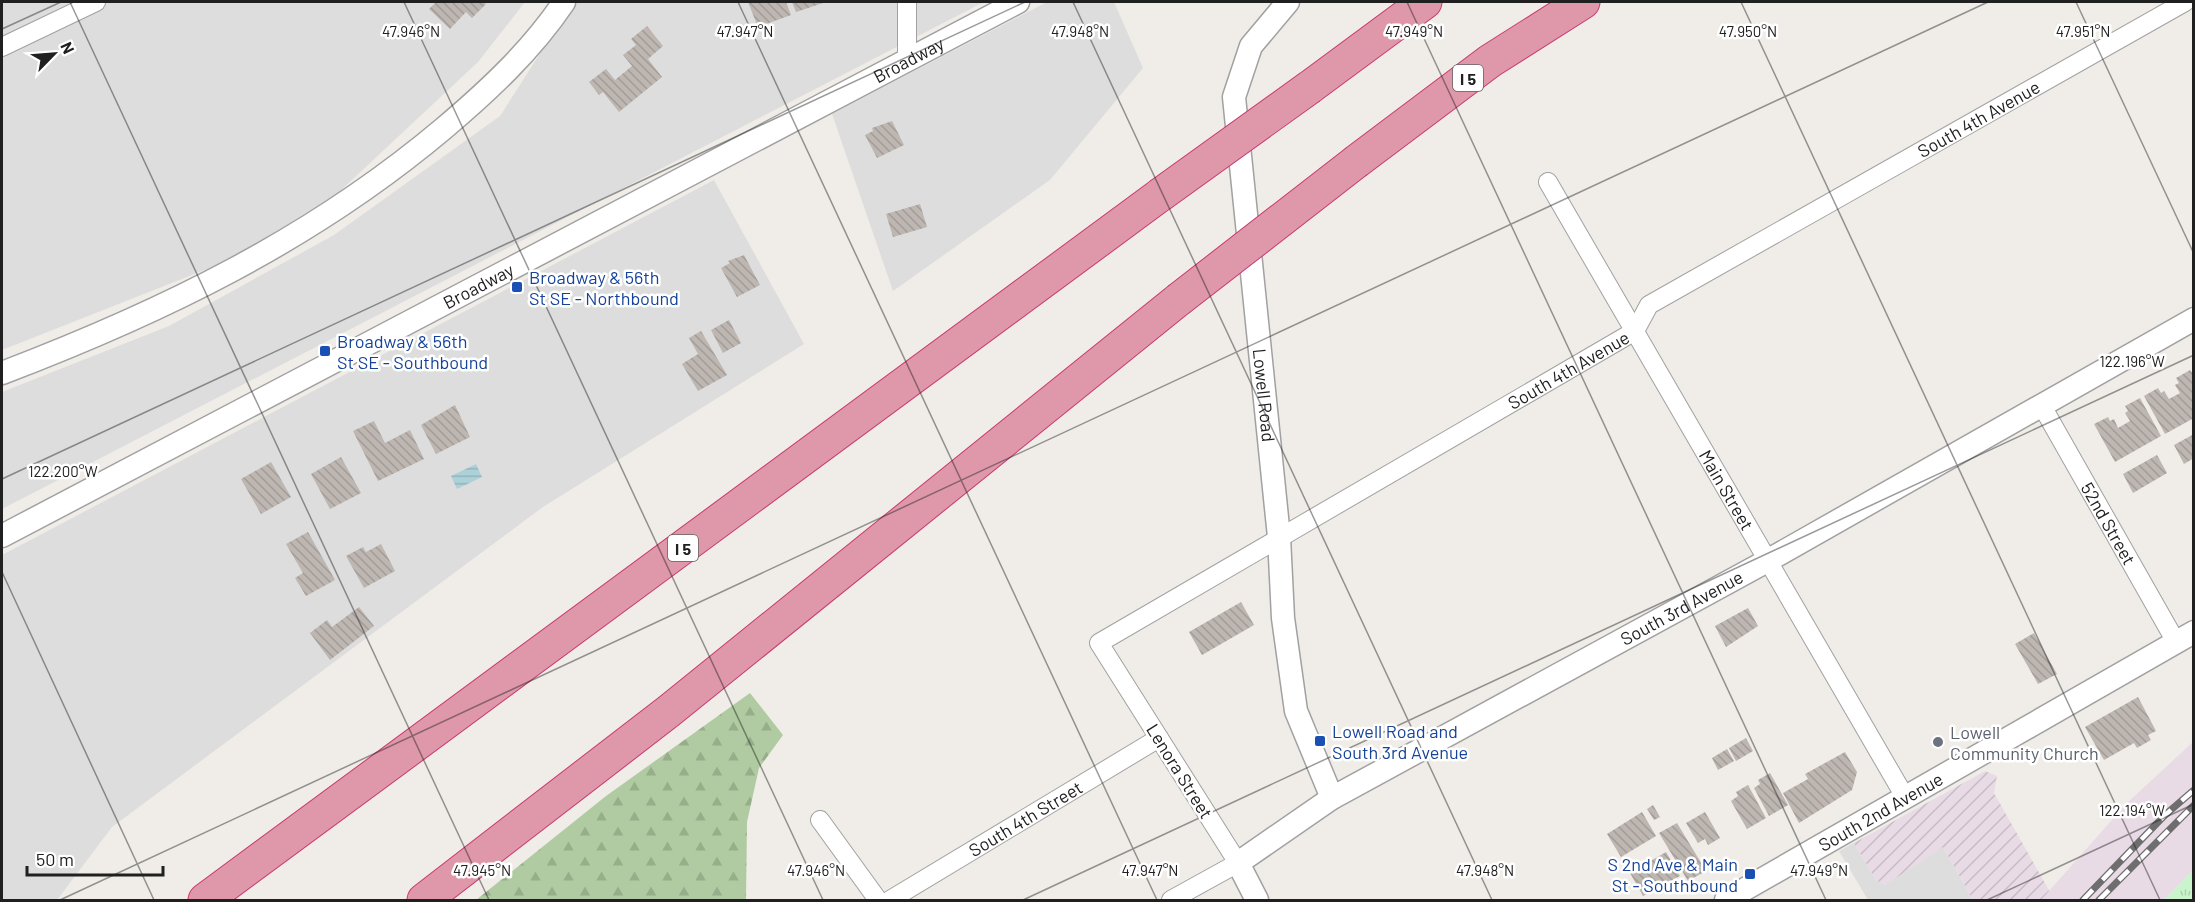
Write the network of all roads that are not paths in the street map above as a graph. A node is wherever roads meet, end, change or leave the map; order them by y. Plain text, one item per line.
1 (96, 2) edge
2 (564, 2) edge
3 (907, 2) edge
4 (1018, 2) edge
5 (1288, 2) edge
6 (1425, 2) edge
7 (1583, 2) edge
8 (2185, 2) edge
9 (2, 47) edge
10 (907, 58) junction
11 (1548, 182) dead end
12 (2193, 319) edge
13 (1635, 331) junction
14 (3, 367) edge
15 (2042, 406) junction
16 (2, 536) edge
17 (1279, 537) junction
18 (1767, 561) junction
19 (2185, 637) edge
20 (1100, 643) joint
21 (1160, 738) junction
22 (1905, 797) junction
23 (1332, 798) junction
24 (820, 820) dead end
25 (1238, 863) junction
26 (206, 900) edge
27 (424, 900) edge
28 (878, 900) edge
29 (890, 900) edge
30 (1172, 900) edge
31 (1257, 900) edge
32 (1726, 900) edge

1 - 9 street
2 - 14 street
3 - 10 street
4 - 10 street, Broadway
5 - 17 street, Lowell Road
6 - 26 highway, I 5, bridge
7 - 27 highway, I 5, bridge
8 - 13 street, South 4th Avenue
10 - 16 street, Broadway
11 - 13 street, Main Street
12 - 15 street, South 3rd Avenue
13 - 17 street, South 4th Avenue
13 - 18 street, Main Street
15 - 18 street, South 3rd Avenue
15 - 19 street, 52nd Street
17 - 20 street, South 4th Avenue
17 - 23 street, Lowell Road
18 - 22 street, Main Street
18 - 23 street, South 3rd Avenue
19 - 22 street, South 2nd Avenue
20 - 21 street, Lenora Street
21 - 25 street, Lenora Street
21 - 29 street, South 4th Street
22 - 32 street, South 2nd Avenue
23 - 25 street, South 3rd Avenue
24 - 28 street
25 - 30 street, South 3rd Avenue
25 - 31 street, Lenora Street

